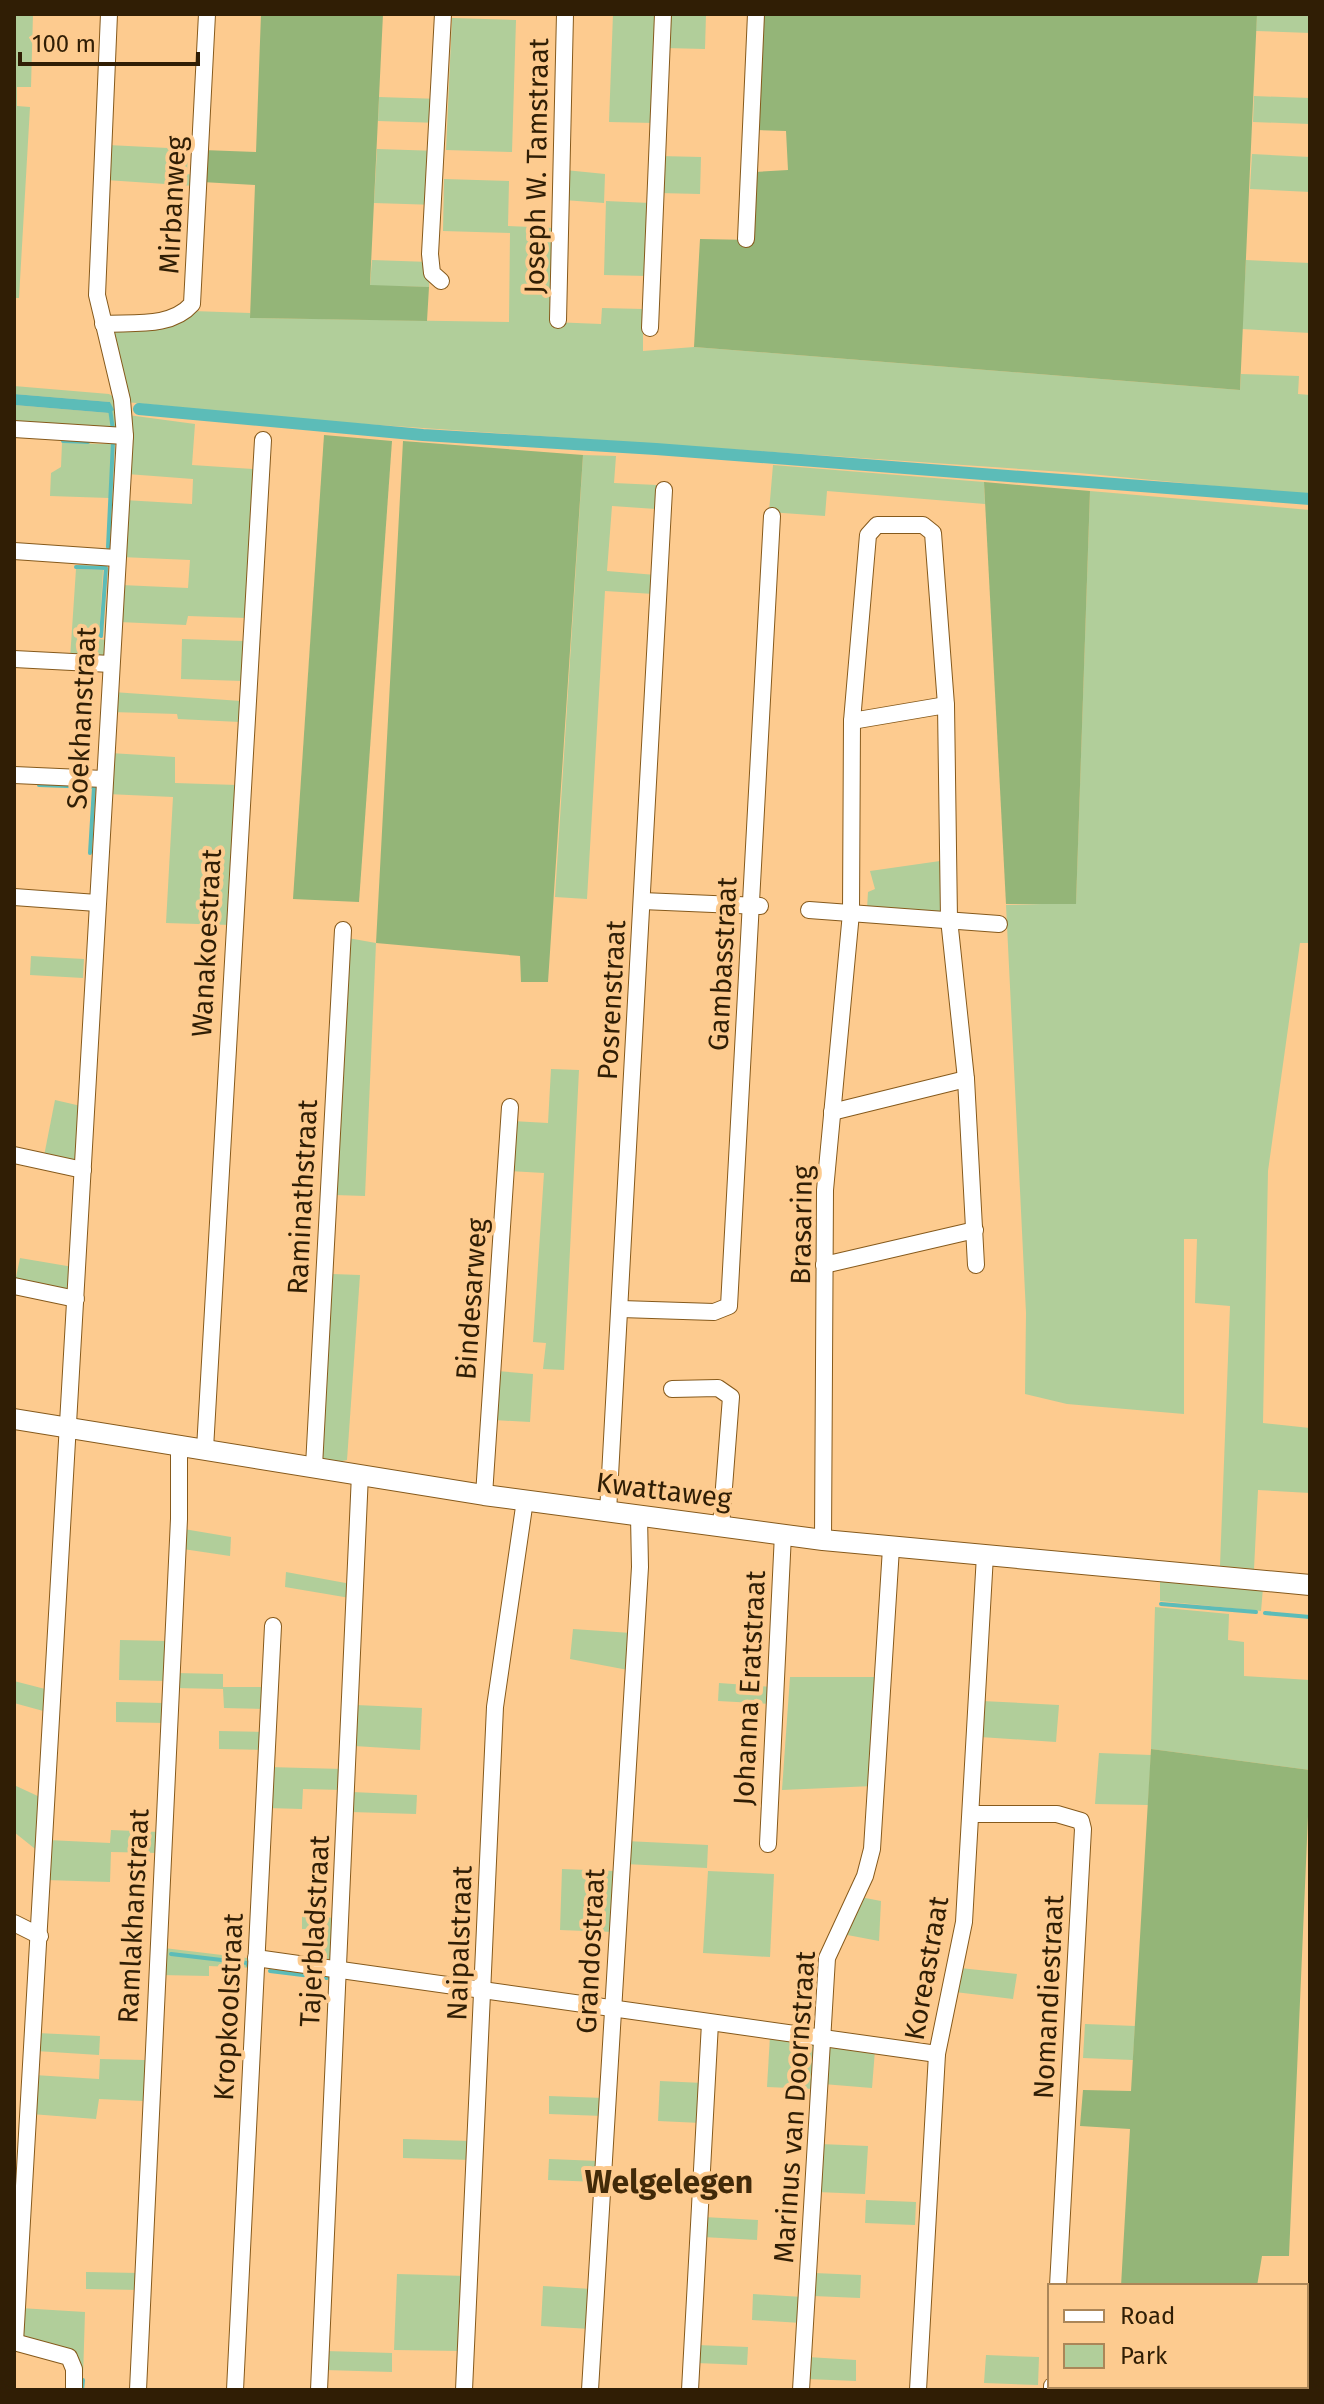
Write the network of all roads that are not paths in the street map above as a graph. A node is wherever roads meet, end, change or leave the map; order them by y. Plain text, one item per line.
1 (109, 14) edge
2 (207, 14) edge
3 (443, 14) edge
4 (565, 14) edge
5 (663, 14) edge
6 (756, 14) edge
7 (746, 239) dead end
8 (441, 281) dead end
9 (558, 320) dead end
10 (103, 324) junction
11 (650, 328) dead end
12 (14, 429) edge
13 (125, 430) junction
14 (263, 440) dead end
15 (664, 490) dead end
16 (772, 516) dead end
17 (14, 551) edge
18 (116, 558) junction
19 (14, 659) edge
20 (111, 664) junction
21 (946, 705) junction
22 (852, 721) junction
23 (14, 775) edge
24 (104, 779) junction
25 (14, 897) edge
26 (642, 901) junction
27 (97, 903) junction
28 (756, 906) junction
29 (809, 910) dead end
30 (851, 913) junction
31 (949, 919) junction
32 (999, 924) dead end
33 (343, 930) dead end
34 (966, 1079) junction
35 (510, 1107) dead end
36 (832, 1112) junction
37 (14, 1155) edge
38 (83, 1170) junction
39 (975, 1230) junction
40 (824, 1265) junction
41 (976, 1265) dead end
42 (14, 1286) edge
43 (76, 1299) junction
44 (621, 1309) junction
45 (672, 1389) dead end
46 (14, 1419) edge
47 (67, 1427) junction
48 (179, 1444) junction
49 (205, 1449) junction
50 (314, 1466) junction
51 (360, 1474) junction
52 (484, 1495) junction
53 (525, 1500) junction
54 (608, 1512) junction
55 (639, 1516) junction
56 (721, 1526) junction
57 (783, 1534) junction
58 (823, 1540) junction
59 (891, 1548) junction
60 (985, 1555) junction
61 (1310, 1585) edge
62 (273, 1626) dead end
63 (973, 1814) junction
64 (768, 1844) dead end
65 (14, 1923) edge
66 (40, 1936) junction
67 (256, 1958) junction
68 (339, 1969) junction
69 (483, 1990) junction
70 (613, 2008) junction
71 (710, 2023) junction
72 (821, 2037) junction
73 (937, 2054) junction
74 (1058, 2284) edge
75 (14, 2342) edge
76 (74, 2390) edge
77 (138, 2390) edge
78 (235, 2390) edge
79 (319, 2390) edge
80 (464, 2390) edge
81 (590, 2390) edge
82 (690, 2390) edge
83 (801, 2390) edge
84 (918, 2390) edge

1 - 10 street, Soekhanstraat
2 - 10 street, Mirbanweg
3 - 8 street
4 - 9 street, Joseph W. Tamstraat
5 - 11 street
6 - 7 street
10 - 13 street, Soekhanstraat
12 - 13 street
13 - 18 street, Soekhanstraat
14 - 49 street, Wanakoestraat
15 - 26 street, Posrenstraat
16 - 28 street, Gambasstraat
17 - 18 street
18 - 20 street, Soekhanstraat
19 - 20 street
20 - 24 street, Soekhanstraat
21 - 22 street
21 - 22 street, Brasaring
21 - 31 street, Brasaring
22 - 30 street, Brasaring
23 - 24 street
24 - 27 street, Soekhanstraat
25 - 27 street
26 - 28 street
26 - 44 street, Posrenstraat
27 - 38 street, Soekhanstraat
28 - 44 street, Gambasstraat
29 - 30 street
30 - 31 street
30 - 36 street, Brasaring
31 - 32 street
31 - 34 street, Brasaring
33 - 50 street, Raminathstraat
34 - 36 street
34 - 39 street, Brasaring
35 - 52 street, Bindesarweg
36 - 40 street, Brasaring
37 - 38 street
38 - 43 street, Soekhanstraat
39 - 40 street
39 - 41 street, Brasaring
40 - 58 street, Brasaring
42 - 43 street
43 - 47 street, Soekhanstraat
44 - 54 street, Posrenstraat
45 - 56 street
46 - 47 main road, Kwattaweg
47 - 48 main road, Kwattaweg
47 - 66 street, Soekhanstraat
48 - 49 main road, Kwattaweg
48 - 77 street, Ramlakhanstraat
49 - 50 main road, Kwattaweg
50 - 51 main road, Kwattaweg
51 - 52 main road, Kwattaweg
51 - 68 street, Tajerbladstraat
52 - 53 main road, Kwattaweg
53 - 54 main road, Kwattaweg
53 - 69 street, Naipalstraat
54 - 55 main road, Kwattaweg
55 - 56 main road, Kwattaweg
55 - 70 street, Grandostraat
56 - 57 main road, Kwattaweg
57 - 58 main road, Kwattaweg
57 - 64 street, Johanna Eratstraat
58 - 59 main road, Kwattaweg
59 - 60 main road, Kwattaweg
59 - 72 street, Marinus van Doornstraat
60 - 61 main road, Kwattaweg
60 - 63 street, Koreastraat
62 - 67 street, Kropkoolstraat
63 - 73 street, Koreastraat
63 - 74 street, Nomandiestraat
65 - 66 street
66 - 75 street, Soekhanstraat
67 - 68 street
67 - 78 street, Kropkoolstraat
68 - 69 street
68 - 79 street, Tajerbladstraat
69 - 70 street
69 - 80 street, Naipalstraat
70 - 71 street
70 - 81 street, Grandostraat
71 - 72 street
71 - 82 street
72 - 73 street
72 - 83 street, Marinus van Doornstraat
73 - 84 street, Koreastraat
75 - 76 street

